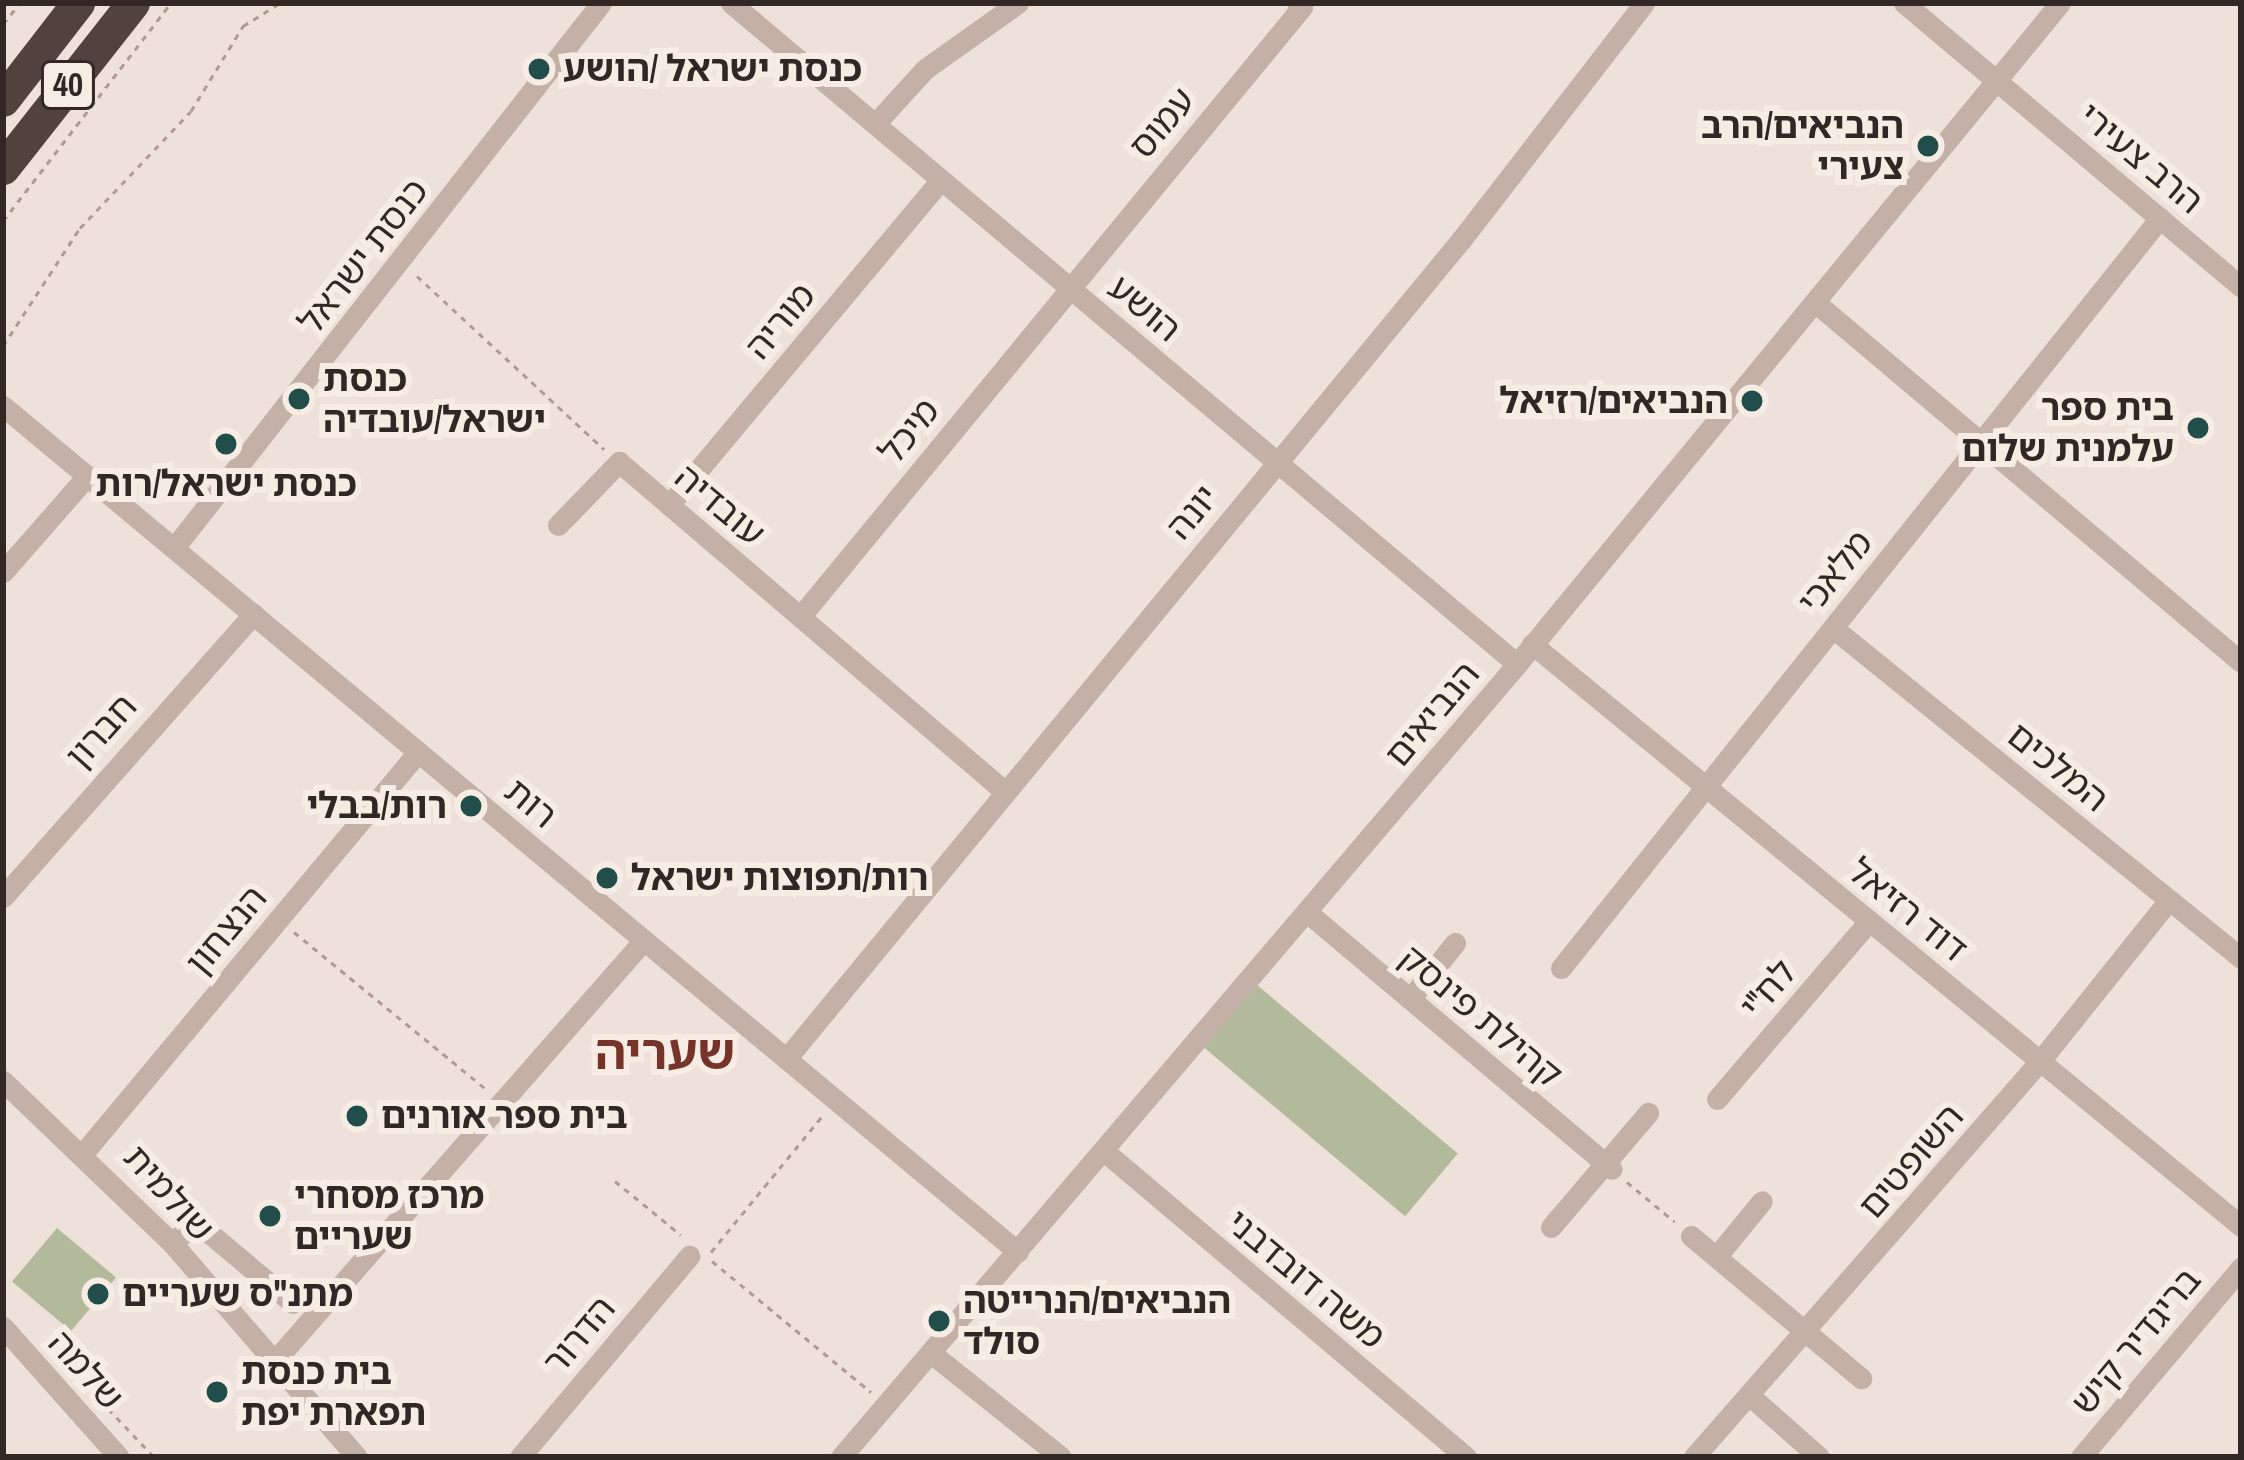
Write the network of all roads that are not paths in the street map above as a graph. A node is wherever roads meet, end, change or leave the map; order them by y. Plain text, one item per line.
1 (78, 3) edge
2 (133, 3) edge
3 (601, 3) edge
4 (731, 3) edge
5 (1018, 3) edge
6 (1644, 3) edge
7 (1904, 3) edge
8 (2060, 3) edge
9 (1302, 4) edge
10 (1997, 80) junction
11 (3, 100) edge
12 (875, 124) junction
13 (3, 168) edge
14 (941, 180) junction
15 (2160, 218) junction
16 (1068, 287) junction
17 (2241, 287) edge
18 (1816, 303) junction
19 (3, 406) edge
20 (1981, 441) junction
21 (1278, 460) junction
22 (87, 476) junction
23 (669, 505) junction
24 (558, 525) dead end
25 (174, 548) junction
26 (3, 572) edge
27 (253, 614) junction
28 (800, 616) junction
29 (1833, 628) junction
30 (1532, 644) junction
31 (2241, 662) edge
32 (1517, 664) junction
33 (418, 752) junction
34 (1705, 786) junction
35 (1004, 790) junction
36 (3, 897) edge
37 (2169, 900) junction
38 (1308, 913) junction
39 (1869, 921) junction
40 (644, 940) junction
41 (1455, 943) dead end
42 (2241, 958) edge
43 (1561, 968) dead end
44 (1409, 999) junction
45 (786, 1058) junction
46 (2040, 1061) junction
47 (3, 1081) edge
48 (1717, 1099) dead end
49 (1648, 1113) dead end
50 (86, 1151) junction
51 (1104, 1151) junction
52 (1608, 1166) junction
53 (1762, 1201) dead end
54 (2241, 1226) edge
55 (1551, 1227) dead end
56 (1691, 1235) road end
57 (172, 1243) junction
58 (689, 1249) road end
59 (1018, 1252) junction
60 (1716, 1257) junction
61 (2241, 1268) edge
62 (293, 1303) dead end
63 (3, 1327) edge
64 (1807, 1333) junction
65 (931, 1353) junction
66 (272, 1365) junction
67 (1861, 1378) dead end
68 (1750, 1396) junction
69 (119, 1457) edge
70 (357, 1457) edge
71 (520, 1457) edge
72 (842, 1457) edge
73 (1061, 1457) edge
74 (1466, 1457) edge
75 (1694, 1457) edge
76 (1820, 1457) edge
77 (2081, 1457) edge

1 - 11 highway, 40
2 - 13 highway, 40
3 - 25 street, כנסת ישראל
4 - 12 street, הושע
5 - 12 street
6 - 21 street, יונה
7 - 10 street, הרב צעירי
8 - 10 street, הנביאים
9 - 16 street, עמוס
10 - 15 street, הרב צעירי
10 - 18 street, הנביאים
12 - 14 street, הושע
14 - 16 street, הושע
14 - 23 street, מוריה
15 - 17 street, הרב צעירי
15 - 20 street, מלאכי
16 - 21 street, הושע
16 - 28 street, מיכל
18 - 20 street
18 - 30 street, הנביאים
19 - 22 street, רות
20 - 29 street, מלאכי
20 - 31 street
21 - 32 street, הושע
21 - 35 street, יונה
22 - 25 street, רות
22 - 26 street
23 - 24 street, עובדיה
23 - 28 street, עובדיה
25 - 27 street, רות
27 - 33 street, רות
27 - 36 street, חברון
28 - 35 street, עובדיה
29 - 34 street, מלאכי
29 - 37 street, המלכים
30 - 32 street, הנביאים
30 - 34 street, דוד רזיאל
32 - 38 street, הנביאים
33 - 40 street, רות
33 - 50 street, הנצחון
34 - 39 street, דוד רזיאל
34 - 43 street, מלאכי
35 - 45 street, יונה
37 - 42 street, המלכים
37 - 46 street, השופטים
38 - 44 street, קהילת פינסק
38 - 51 street, הנביאים
39 - 46 street, דוד רזיאל
39 - 48 street, לח"י
40 - 45 street, רות
40 - 66 street
41 - 44 street
44 - 52 street, קהילת פינסק
45 - 59 street, רות
46 - 54 street, דוד רזיאל
46 - 64 street, השופטים
47 - 50 street, שולמית
49 - 52 street
50 - 57 street, שולמית
51 - 59 street, הנביאים
51 - 74 street, משה דובדבני
52 - 55 street
53 - 60 street
56 - 60 street
57 - 62 street
57 - 66 street, שולמית
58 - 71 street, הדרור
59 - 65 street, הנביאים
60 - 64 street
61 - 77 street, בריגדיר קיש
63 - 69 street, שלמה
64 - 67 street
64 - 68 street, השופטים
65 - 72 street, הנביאים
65 - 73 street
66 - 70 street, שולמית
68 - 75 street, השופטים
68 - 76 street

